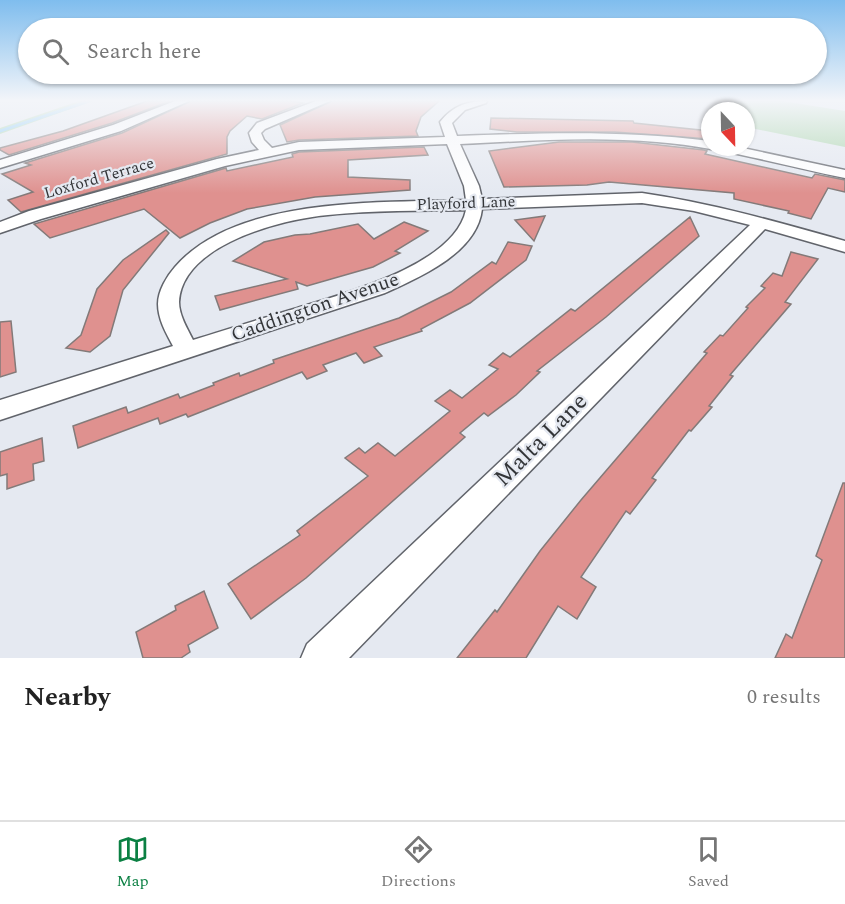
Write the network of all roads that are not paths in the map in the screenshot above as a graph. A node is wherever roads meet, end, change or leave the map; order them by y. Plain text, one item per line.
1 (105, 132) edge
2 (256, 132) edge
3 (449, 132) edge
4 (451, 139) junction
5 (701, 145) edge
6 (268, 150) junction
7 (755, 155) edge
8 (0, 164) edge
9 (845, 174) edge
10 (474, 203) junction
11 (762, 223) junction
12 (0, 228) edge
13 (845, 248) edge
14 (186, 350) junction
15 (0, 410) edge
16 (321, 658) edge

1 - 8 street
2 - 6 street
3 - 4 street
4 - 5 street, Loxford Terrace
4 - 6 street, Loxford Terrace
4 - 10 street
6 - 12 street, Loxford Terrace
7 - 9 street
10 - 11 street, Playford Lane
10 - 14 street, Caddington Avenue
10 - 14 street, Playford Lane
11 - 13 street, Playford Lane
11 - 16 street, Malta Lane
14 - 15 street, Caddington Avenue

